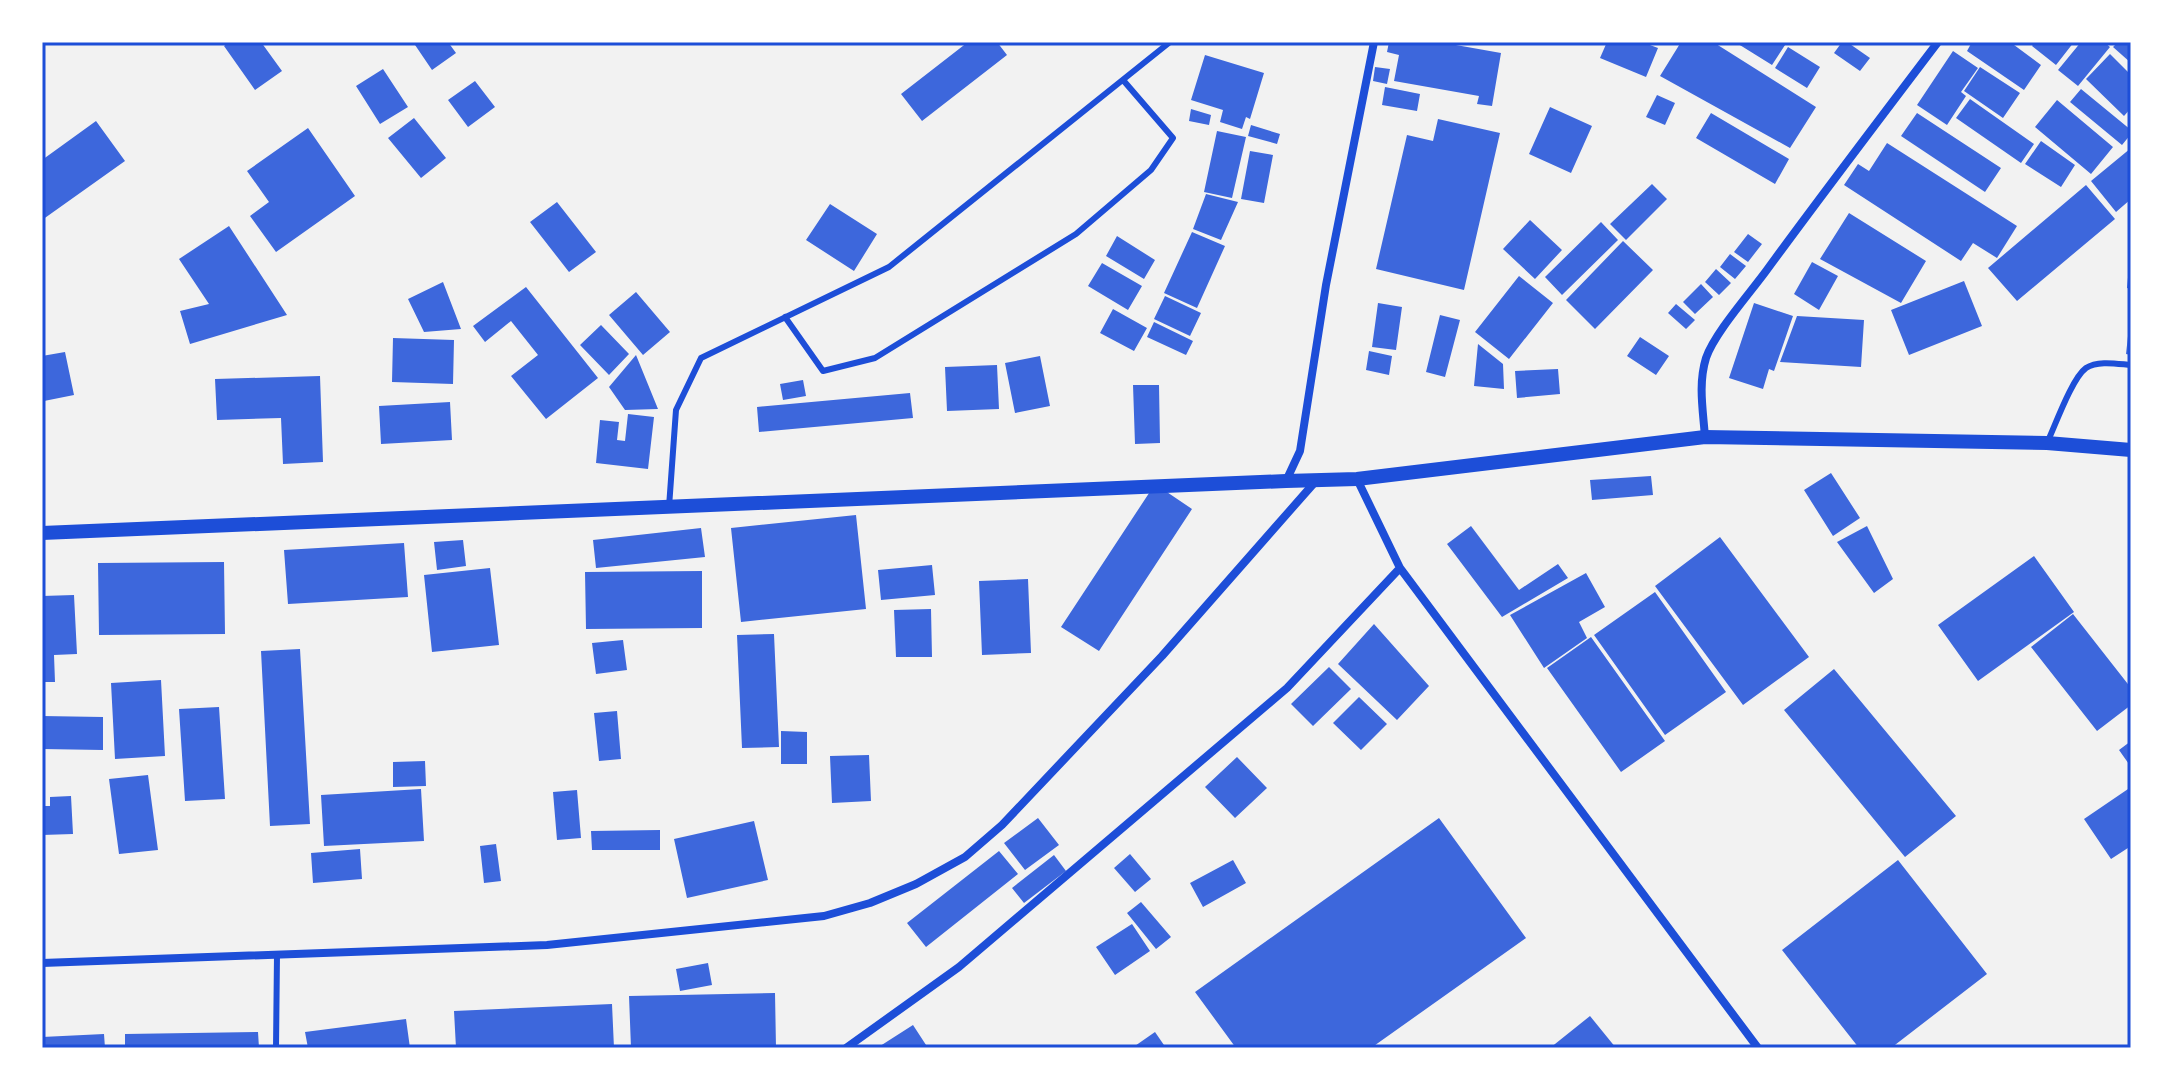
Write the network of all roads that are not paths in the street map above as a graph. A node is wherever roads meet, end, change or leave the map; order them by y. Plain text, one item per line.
1 (1170, 42) edge
2 (1374, 42) edge
3 (1938, 42) edge
4 (1123, 80) junction
5 (785, 317) junction
6 (2131, 365) edge
7 (1705, 437) junction
8 (2047, 443) junction
9 (2131, 450) edge
10 (1357, 479) junction
11 (1317, 480) junction
12 (1286, 481) junction
13 (669, 507) junction
14 (42, 533) edge
15 (1400, 568) junction
16 (277, 955) junction
17 (42, 963) edge
18 (276, 1048) edge
19 (846, 1048) edge
20 (1758, 1048) edge

1 - 4 lane
2 - 12 street
3 - 7 street
4 - 5 lane
4 - 5 lane
5 - 13 lane
6 - 8 lane
7 - 8 street
7 - 10 street
8 - 9 street
10 - 11 street
10 - 15 street
11 - 12 street
11 - 16 street
12 - 13 street
13 - 14 street
15 - 19 street
15 - 20 street
16 - 17 street
16 - 18 lane

